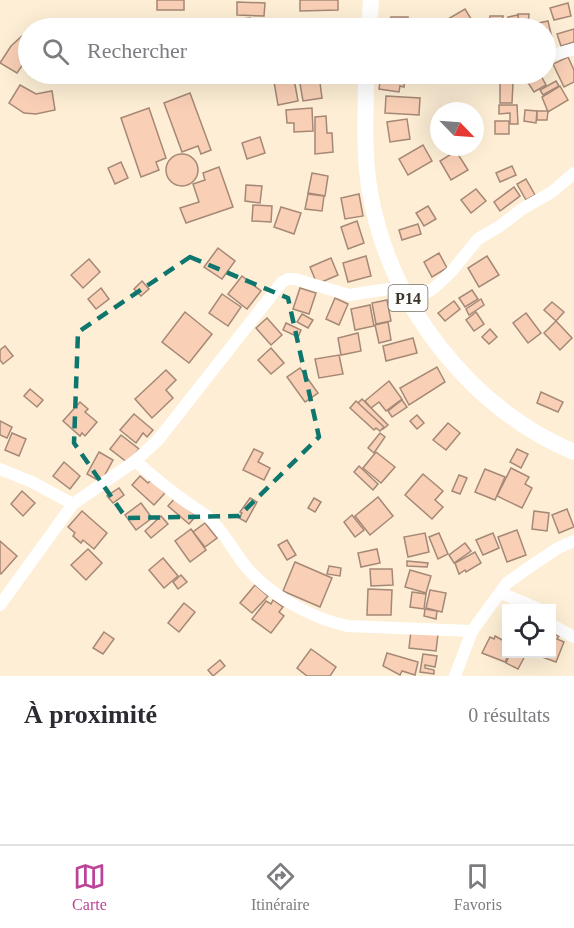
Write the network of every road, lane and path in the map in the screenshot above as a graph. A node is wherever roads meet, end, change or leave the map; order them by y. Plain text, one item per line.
1 (371, 0) edge
2 (370, 18) edge
3 (574, 50) edge
4 (556, 54) edge
5 (366, 84) edge
6 (574, 173) edge
7 (406, 294) junction
8 (574, 452) edge
9 (135, 461) junction
10 (0, 470) edge
11 (73, 504) junction
12 (574, 541) edge
13 (501, 593) junction
14 (0, 604) edge
15 (526, 604) edge
16 (556, 627) edge
17 (472, 631) junction
18 (574, 637) edge
19 (455, 676) edge

1 - 2 main road
3 - 4 street
5 - 7 main road, P14
6 - 7 street
7 - 8 main road, P14
7 - 9 street
9 - 11 street
9 - 17 street
10 - 11 street
11 - 14 street
12 - 13 street
13 - 15 street
13 - 17 street
16 - 18 street
17 - 19 street

